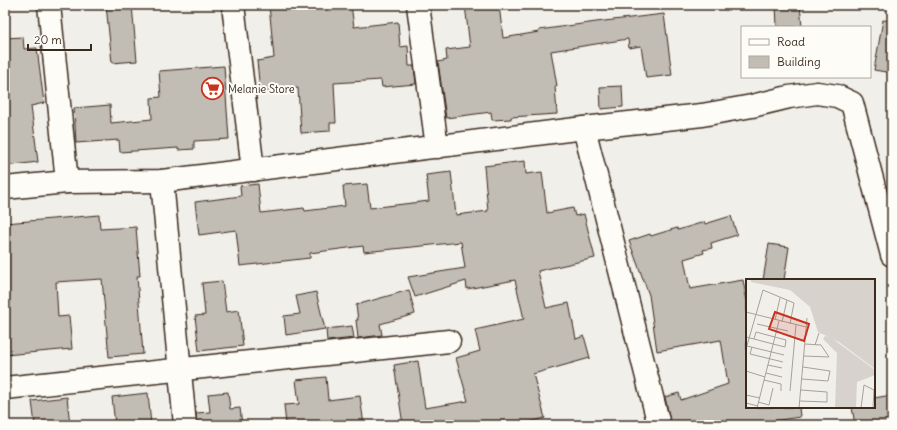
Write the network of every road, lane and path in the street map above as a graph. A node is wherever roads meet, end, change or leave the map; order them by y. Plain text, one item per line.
1 (49, 5) edge
2 (234, 5) edge
3 (418, 5) edge
4 (584, 128) junction
5 (437, 147) junction
6 (253, 170) junction
7 (162, 181) junction
8 (68, 182) junction
9 (5, 188) edge
10 (892, 256) edge
11 (448, 341) dead end
12 (179, 369) junction
13 (5, 388) edge
14 (185, 425) edge
15 (659, 425) edge

1 - 8 street
2 - 6 street
3 - 5 street
4 - 5 street
4 - 10 street
4 - 15 street
5 - 6 street
6 - 7 street
7 - 8 street
7 - 12 street
8 - 9 street
11 - 12 street
12 - 13 street
12 - 14 street

